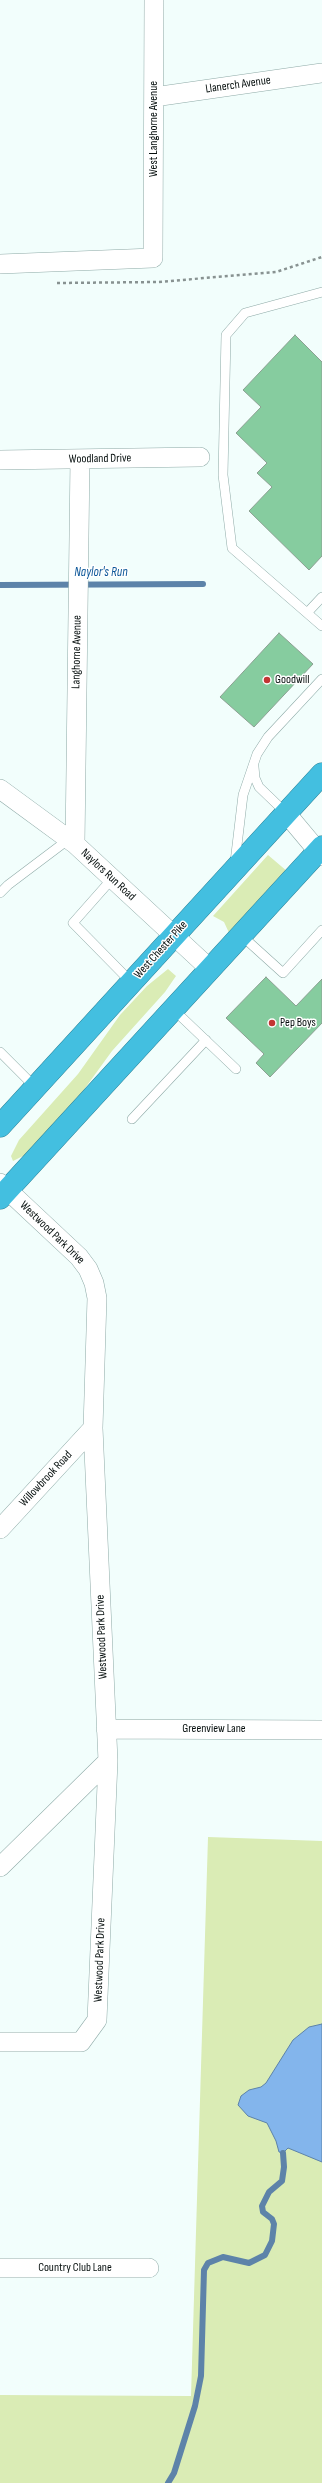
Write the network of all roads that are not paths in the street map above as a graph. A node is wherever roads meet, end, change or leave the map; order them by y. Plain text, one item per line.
1 (154, 0) edge
2 (322, 73) edge
3 (154, 97) junction
4 (0, 264) edge
5 (322, 292) edge
6 (200, 458) dead end
7 (80, 459) junction
8 (0, 460) edge
9 (322, 597) edge
10 (307, 613) junction
11 (322, 626) edge
12 (322, 679) edge
13 (254, 767) junction
14 (322, 774) edge
15 (0, 789) edge
16 (286, 813) junction
17 (72, 842) junction
18 (320, 852) edge
19 (234, 872) junction
20 (111, 880) junction
21 (0, 893) edge
22 (322, 930) edge
23 (241, 935) junction
24 (174, 936) junction
25 (210, 970) junction
26 (132, 983) junction
27 (173, 1010) junction
28 (206, 1040) junction
29 (0, 1052) edge
30 (236, 1069) dead end
31 (36, 1087) junction
32 (132, 1119) dead end
33 (0, 1126) edge
34 (2, 1190) edge
35 (93, 1428) junction
36 (0, 1529) edge
37 (106, 1729) junction
38 (322, 1730) edge
39 (108, 1761) junction
40 (0, 1867) edge
41 (0, 2042) edge
42 (0, 2268) edge
43 (149, 2268) dead end

1 - 3 street, West Langhorne Avenue
2 - 3 street, Llanerch Avenue
3 - 4 street, West Langhorne Avenue
5 - 10 lane
6 - 7 street, Woodland Drive
7 - 8 street, Woodland Drive
7 - 17 street, Langhorne Avenue
9 - 10 lane
10 - 11 lane
12 - 13 lane
13 - 16 lane
13 - 19 lane
14 - 16 highway, West Chester Pike
15 - 17 street, Naylors Run Road
16 - 18 street
16 - 19 highway, West Chester Pike
17 - 20 street, Naylors Run Road
17 - 21 lane
18 - 23 highway
19 - 24 highway, West Chester Pike
20 - 24 street, Naylors Run Road
20 - 26 lane
22 - 23 lane
23 - 25 highway
24 - 25 street, Naylors Run Road
24 - 26 highway, West Chester Pike
25 - 27 highway
26 - 31 highway, West Chester Pike
27 - 28 lane
27 - 34 highway
28 - 30 lane
28 - 32 lane
29 - 31 lane
31 - 33 highway, West Chester Pike
34 - 35 street, Westwood Park Drive
35 - 36 street, Willowbrook Road
35 - 37 street, Westwood Park Drive
37 - 38 street, Greenview Lane
37 - 39 street, Westwood Park Drive
39 - 40 street
39 - 41 street, Westwood Park Drive
42 - 43 street, Country Club Lane

